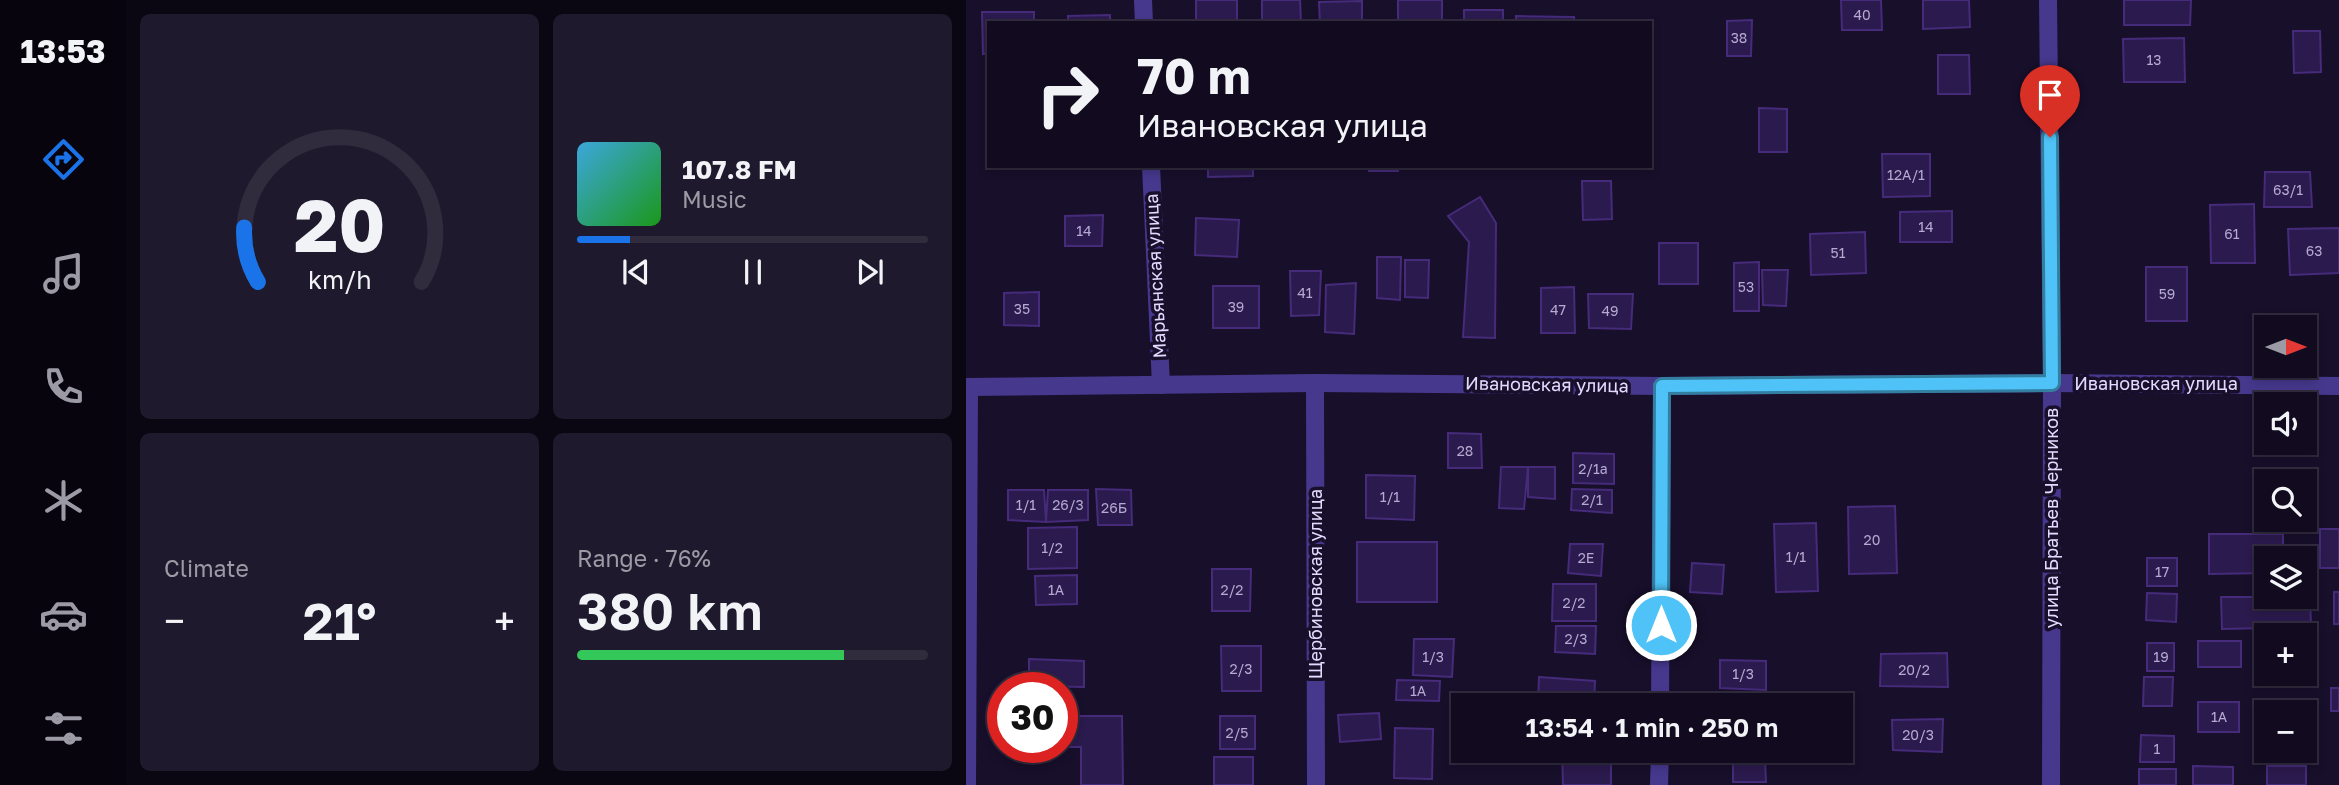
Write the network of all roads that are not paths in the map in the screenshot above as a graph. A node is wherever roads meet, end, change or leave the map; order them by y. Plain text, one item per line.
1 (1143, 0) edge
2 (2048, 0) edge
3 (1144, 21) edge
4 (1151, 168) edge
5 (1315, 383) junction
6 (2052, 383) junction
7 (1161, 385) junction
8 (1662, 386) junction
9 (2339, 386) edge
10 (967, 387) edge
11 (1660, 693) edge
12 (1660, 763) edge
13 (967, 785) edge
14 (1316, 785) edge
15 (1659, 785) edge
16 (2052, 785) edge

1 - 3 street
2 - 6 street, улица Братьев Черников
4 - 7 street, Марьянская улица
5 - 7 street, Ивановская улица
5 - 8 street, Ивановская улица
5 - 14 street, Щербиновская улица
6 - 8 street, Ивановская улица
6 - 9 street, Ивановская улица
6 - 16 street, улица Братьев Черников
7 - 10 street, Ивановская улица
8 - 11 street
10 - 13 street
12 - 15 street

